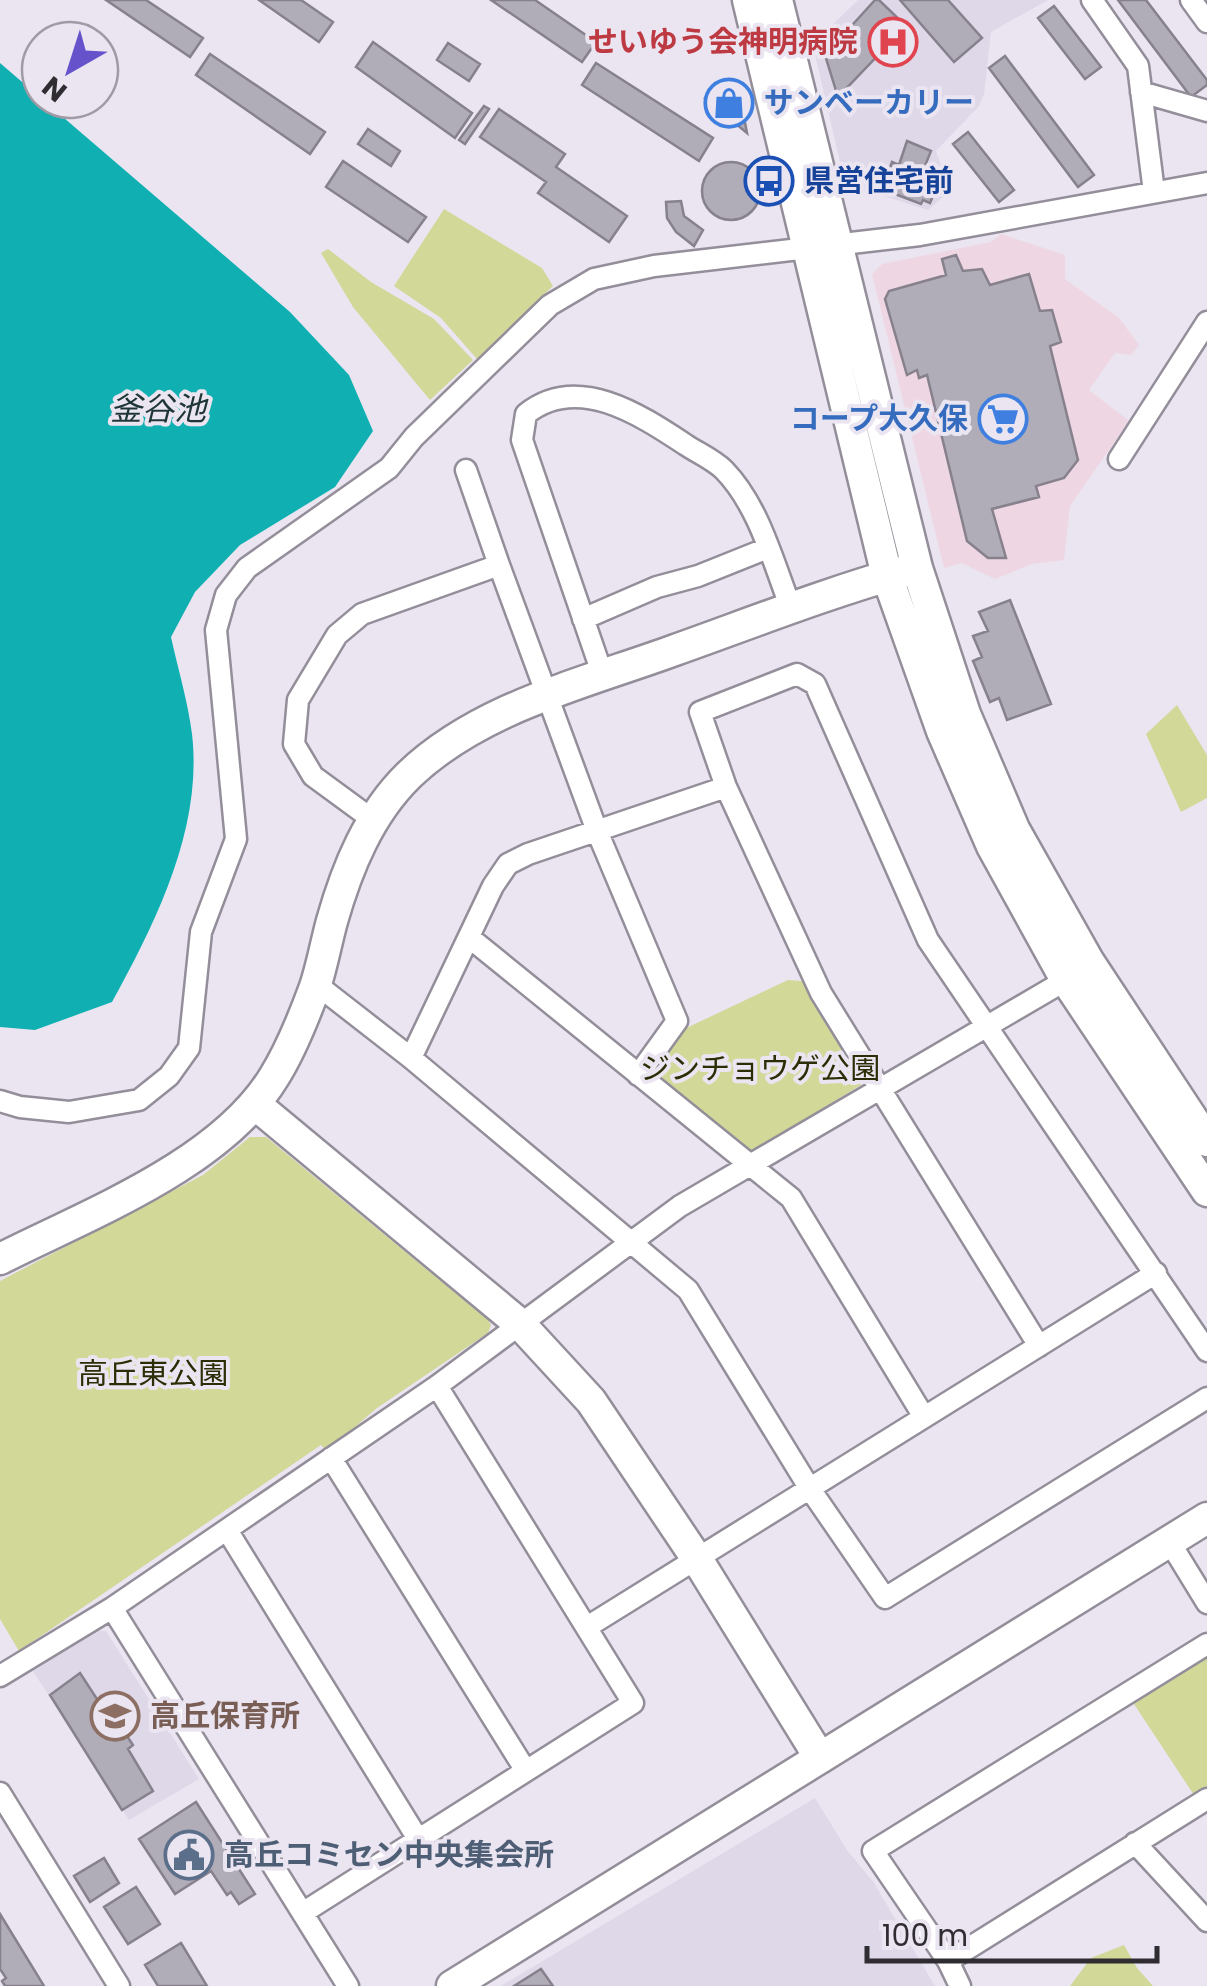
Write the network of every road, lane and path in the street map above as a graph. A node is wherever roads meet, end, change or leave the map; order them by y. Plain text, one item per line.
1 (748, 0) edge
2 (776, 0) edge
3 (1092, 0) edge
4 (1190, 0) edge
5 (1207, 22) edge
6 (1141, 92) junction
7 (1207, 111) edge
8 (1207, 183) edge
9 (1154, 192) junction
10 (824, 247) junction
11 (1207, 322) edge
12 (1119, 459) dead end
13 (466, 470) dead end
14 (768, 548) junction
15 (499, 565) junction
16 (902, 572) junction
17 (792, 608) junction
18 (583, 619) junction
19 (603, 676) junction
20 (548, 696) junction
21 (726, 787) junction
22 (373, 820) junction
23 (597, 830) junction
24 (470, 938) junction
25 (1066, 980) junction
26 (316, 984) junction
27 (987, 1026) junction
28 (411, 1058) junction
29 (638, 1075) junction
30 (878, 1090) junction
31 (0, 1101) edge
32 (254, 1104) junction
33 (1207, 1141) edge
34 (748, 1166) junction
35 (1207, 1191) edge
36 (632, 1240) junction
37 (0, 1260) edge
38 (1156, 1273) junction
39 (521, 1325) junction
40 (1039, 1346) junction
41 (1207, 1351) edge
42 (437, 1386) junction
43 (1207, 1398) edge
44 (924, 1418) junction
45 (331, 1458) junction
46 (810, 1488) junction
47 (1207, 1518) edge
48 (226, 1530) junction
49 (1169, 1541) junction
50 (697, 1559) junction
51 (1207, 1604) edge
52 (112, 1608) junction
53 (587, 1626) junction
54 (1207, 1644) edge
55 (0, 1676) edge
56 (820, 1758) junction
57 (526, 1771) junction
58 (0, 1793) edge
59 (1207, 1799) edge
60 (418, 1840) junction
61 (1135, 1844) junction
62 (304, 1912) junction
63 (1207, 1922) edge
64 (948, 1961) junction
65 (119, 1986) edge
66 (348, 1986) edge
67 (452, 1986) edge
68 (960, 1986) edge

1 - 10 street
2 - 10 street
3 - 6 street
4 - 5 street
6 - 7 street
6 - 9 street
8 - 9 street
9 - 10 street
10 - 16 street
10 - 31 street
11 - 12 street
13 - 15 street
14 - 17 street
14 - 18 street
14 - 18 street
15 - 20 street
15 - 22 street
16 - 17 street
16 - 25 street
16 - 33 street
17 - 19 street
18 - 19 street
19 - 20 street
20 - 22 street
20 - 23 street
21 - 23 street
21 - 27 street
21 - 30 street
22 - 26 street
23 - 24 street
23 - 29 street
24 - 28 street
24 - 29 street
25 - 27 street
25 - 35 street
26 - 28 street
26 - 32 street
27 - 30 street
27 - 38 street
28 - 36 street
29 - 34 street
30 - 34 street
30 - 40 street
32 - 37 street
32 - 39 street
34 - 36 street
34 - 44 street
36 - 39 street
36 - 46 street
38 - 40 street
38 - 41 street
39 - 42 street
39 - 50 street
40 - 44 street
42 - 45 street
42 - 53 street
43 - 46 street
44 - 46 street
45 - 48 street
45 - 57 street
46 - 50 street
47 - 49 street
48 - 52 street
48 - 60 street
49 - 51 street
49 - 56 street
50 - 53 street
50 - 56 street
52 - 55 street
52 - 62 street
53 - 57 street
54 - 64 street
56 - 67 street
57 - 60 street
58 - 65 street
59 - 61 street
60 - 62 street
61 - 63 street
61 - 64 street
62 - 66 street
64 - 68 street

